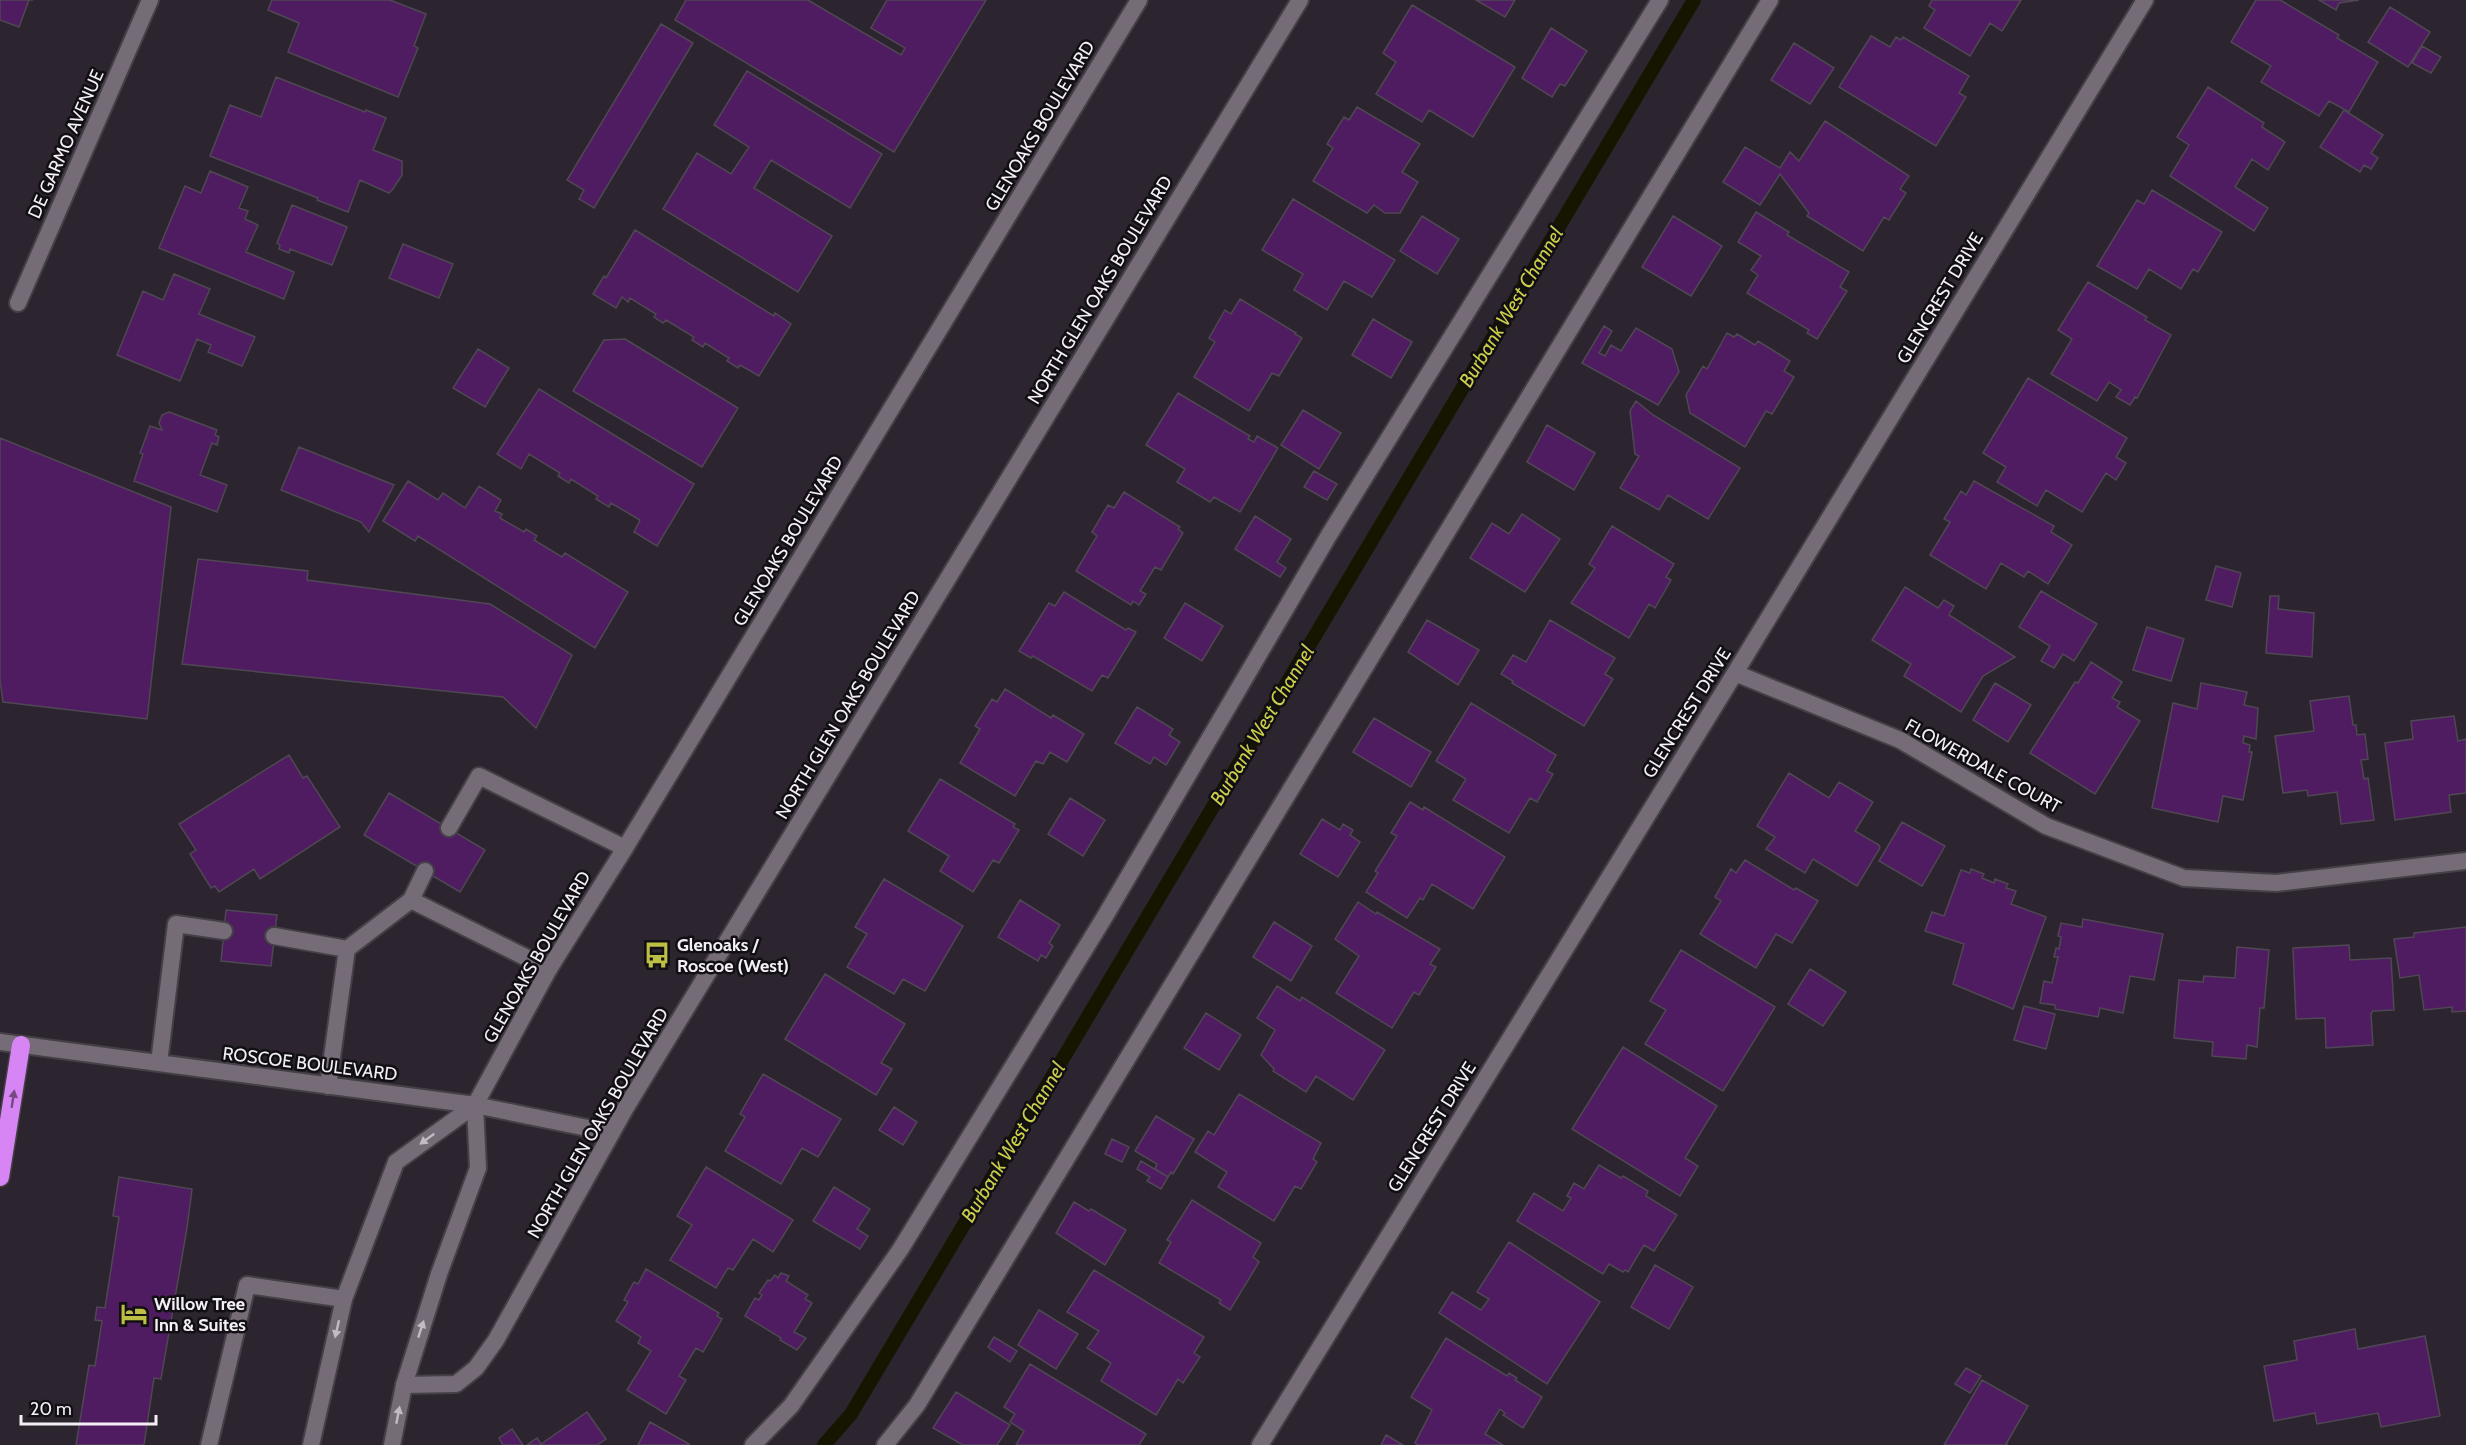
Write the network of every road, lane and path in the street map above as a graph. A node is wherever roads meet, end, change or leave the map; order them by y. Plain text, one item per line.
1 (150, 0) edge
2 (1140, 0) edge
3 (1300, 0) edge
4 (1660, 0) edge
5 (1770, 0) edge
6 (2145, 0) edge
7 (18, 303) dead end
8 (1735, 673) junction
9 (449, 828) dead end
10 (625, 848) junction
11 (2466, 861) edge
12 (425, 871) dead end
13 (411, 900) junction
14 (224, 931) dead end
15 (274, 936) dead end
16 (346, 949) junction
17 (549, 969) junction
18 (0, 1042) edge
19 (21, 1045) junction
20 (159, 1063) junction
21 (328, 1086) junction
22 (475, 1105) junction
23 (612, 1133) junction
24 (0, 1177) edge
25 (344, 1299) junction
26 (404, 1385) junction
27 (209, 1445) edge
28 (311, 1445) edge
29 (392, 1445) edge
30 (753, 1445) edge
31 (885, 1445) edge
32 (1260, 1445) edge

1 - 7 street, DE GARMO AVENUE
2 - 10 street, GLENOAKS BOULEVARD
3 - 23 street, NORTH GLEN OAKS BOULEVARD
4 - 30 street
5 - 31 street
6 - 8 street, GLENCREST DRIVE
8 - 11 street, FLOWERDALE COURT
8 - 32 street, GLENCREST DRIVE
9 - 10 street
10 - 17 street, GLENOAKS BOULEVARD
12 - 13 street
13 - 16 street
13 - 17 street
14 - 20 street
15 - 16 street
16 - 21 street
17 - 22 street, GLENOAKS BOULEVARD
18 - 19 street, ROSCOE BOULEVARD
19 - 20 street, ROSCOE BOULEVARD
24 -> 19 highway
20 - 21 street, ROSCOE BOULEVARD
21 - 22 street, ROSCOE BOULEVARD
22 - 23 street, ROSCOE BOULEVARD
22 -> 25 street, GLENOAKS BOULEVARD
26 -> 22 street
23 - 26 street, NORTH GLEN OAKS BOULEVARD
25 - 27 street
25 -> 28 street, GLENOAKS BOULEVARD
29 -> 26 street

